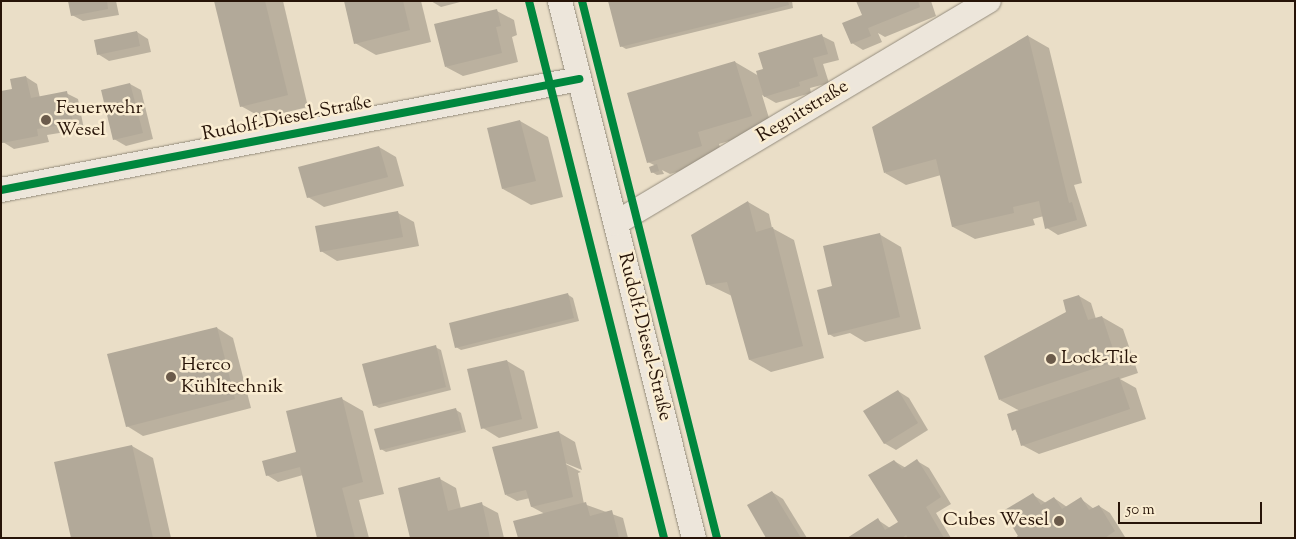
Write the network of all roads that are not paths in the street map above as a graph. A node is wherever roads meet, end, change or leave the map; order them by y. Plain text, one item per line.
1 (560, 1) edge
2 (989, 1) edge
3 (579, 79) junction
4 (1, 190) edge
5 (616, 223) junction
6 (694, 538) edge

1 - 3 street, Rudolf-Diesel-Straße
2 - 5 street, Regnitstraße
3 - 4 street, Rudolf-Diesel-Straße
3 - 5 street, Rudolf-Diesel-Straße
5 - 6 street, Rudolf-Diesel-Straße

